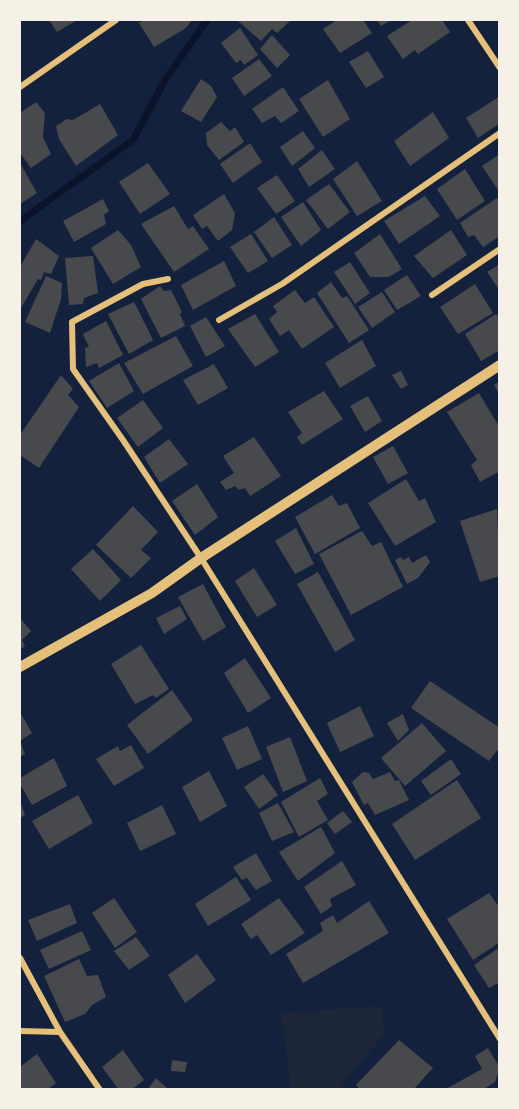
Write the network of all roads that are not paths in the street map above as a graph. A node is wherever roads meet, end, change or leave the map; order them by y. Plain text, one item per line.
1 (116, 20) edge
2 (468, 20) edge
3 (500, 68) edge
4 (20, 87) edge
5 (500, 133) edge
6 (500, 249) edge
7 (168, 279) dead end
8 (432, 295) dead end
9 (219, 320) dead end
10 (500, 365) edge
11 (201, 558) junction
12 (20, 667) edge
13 (20, 958) edge
14 (496, 1026) edge
15 (20, 1031) edge
16 (60, 1032) junction
17 (500, 1039) edge
18 (100, 1089) edge

1 - 4 street
2 - 3 street
5 - 9 street
6 - 8 street
7 - 11 street
10 - 11 street
11 - 12 street
11 - 14 street
13 - 16 street
14 - 17 street
15 - 16 street
16 - 18 street

